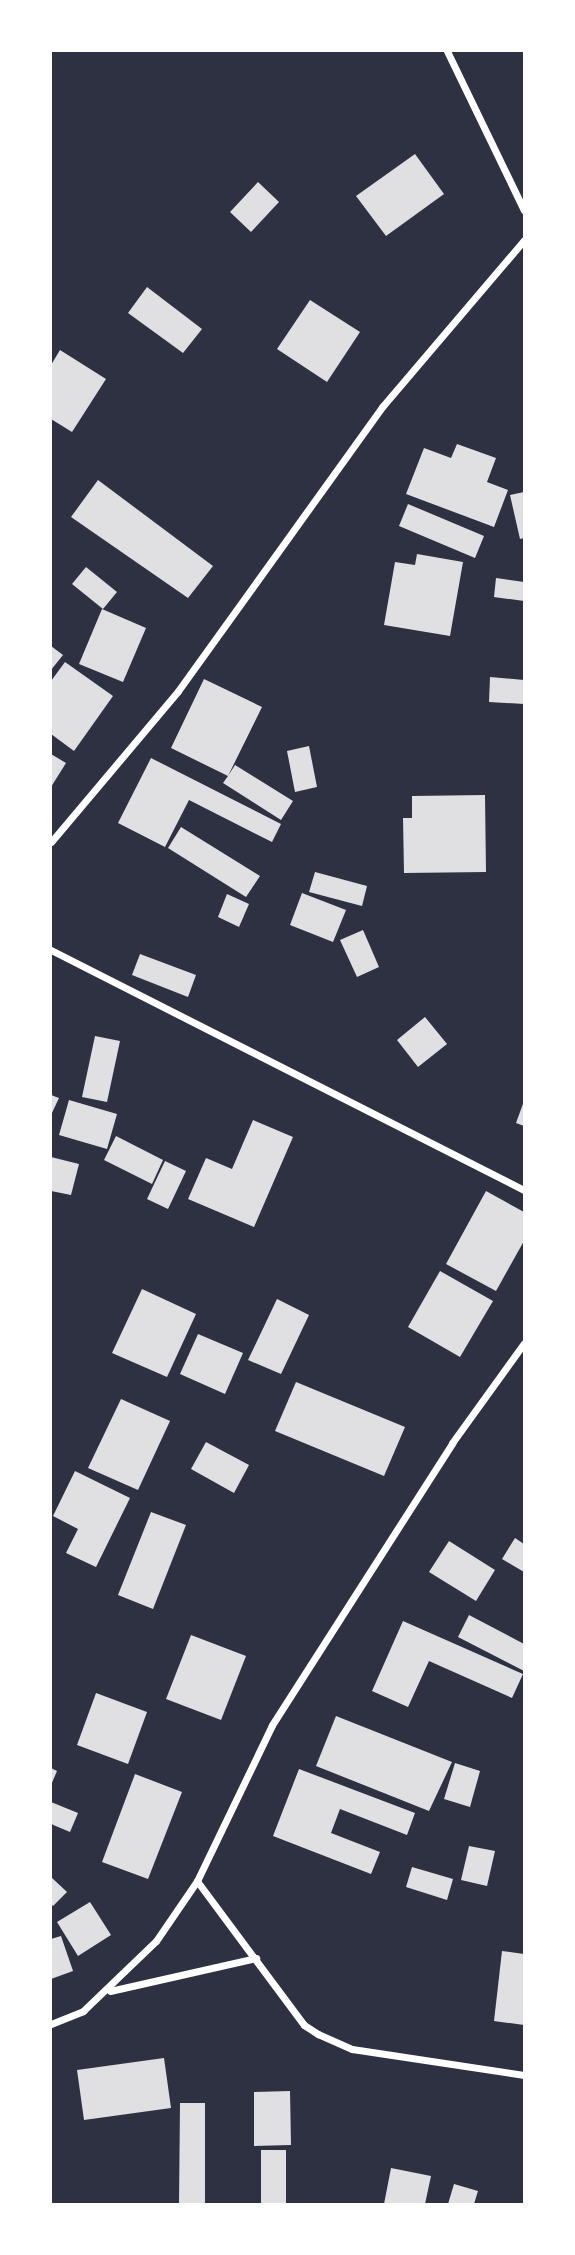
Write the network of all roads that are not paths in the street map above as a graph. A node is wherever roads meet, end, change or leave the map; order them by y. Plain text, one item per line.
1 (447, 51) edge
2 (524, 210) edge
3 (524, 240) edge
4 (51, 842) edge
5 (51, 950) edge
6 (524, 1190) edge
7 (524, 1343) edge
8 (197, 1881) junction
9 (256, 1958) junction
10 (107, 1992) junction
11 (51, 2024) edge
12 (524, 2075) edge

1 - 2 street
3 - 4 street
5 - 6 street
7 - 8 street
8 - 9 street
8 - 10 street
9 - 10 street
9 - 12 street
10 - 11 street

